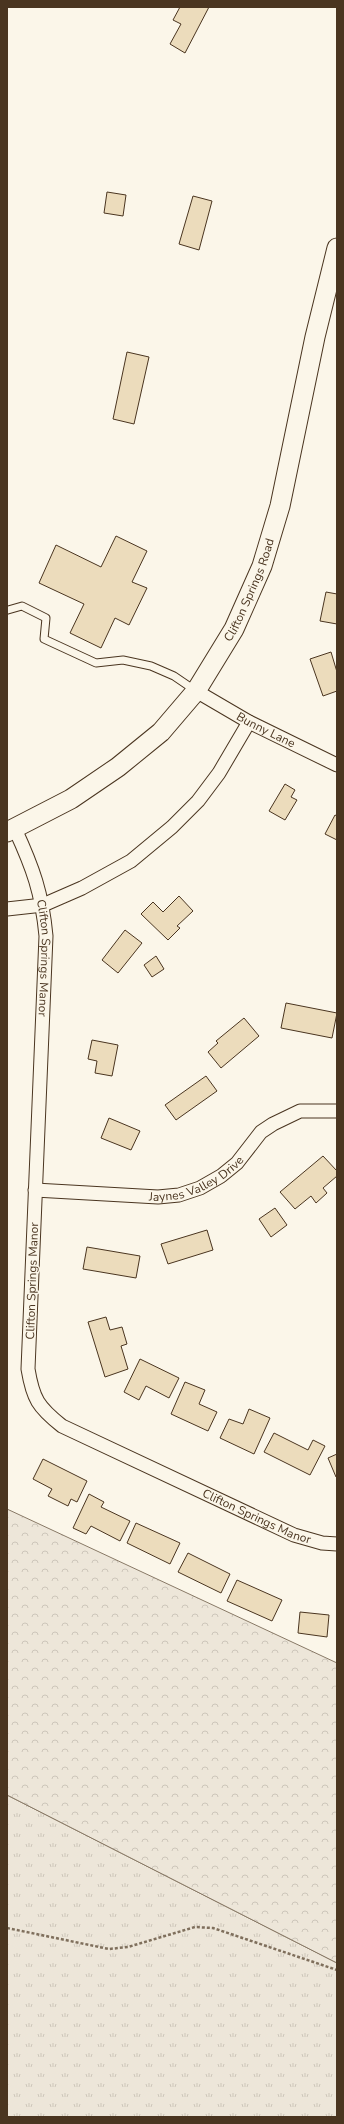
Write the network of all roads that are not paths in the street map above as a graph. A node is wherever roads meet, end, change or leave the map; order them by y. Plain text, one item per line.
1 (337, 248) edge
2 (8, 610) edge
3 (196, 691) junction
4 (249, 722) junction
5 (337, 765) edge
6 (11, 831) edge
7 (43, 905) junction
8 (7, 909) edge
9 (337, 1111) edge
10 (35, 1190) junction
11 (337, 1544) edge

1 - 3 street, Clifton Springs Road
2 - 3 lane
3 - 4 street, Bunny Lane
3 - 6 street, Clifton Springs Road
4 - 5 street, Bunny Lane
4 - 7 street
6 - 7 street, Clifton Springs Manor
7 - 8 street
7 - 10 street, Clifton Springs Manor
9 - 10 street, Jaynes Valley Drive
10 - 11 street, Clifton Springs Manor

